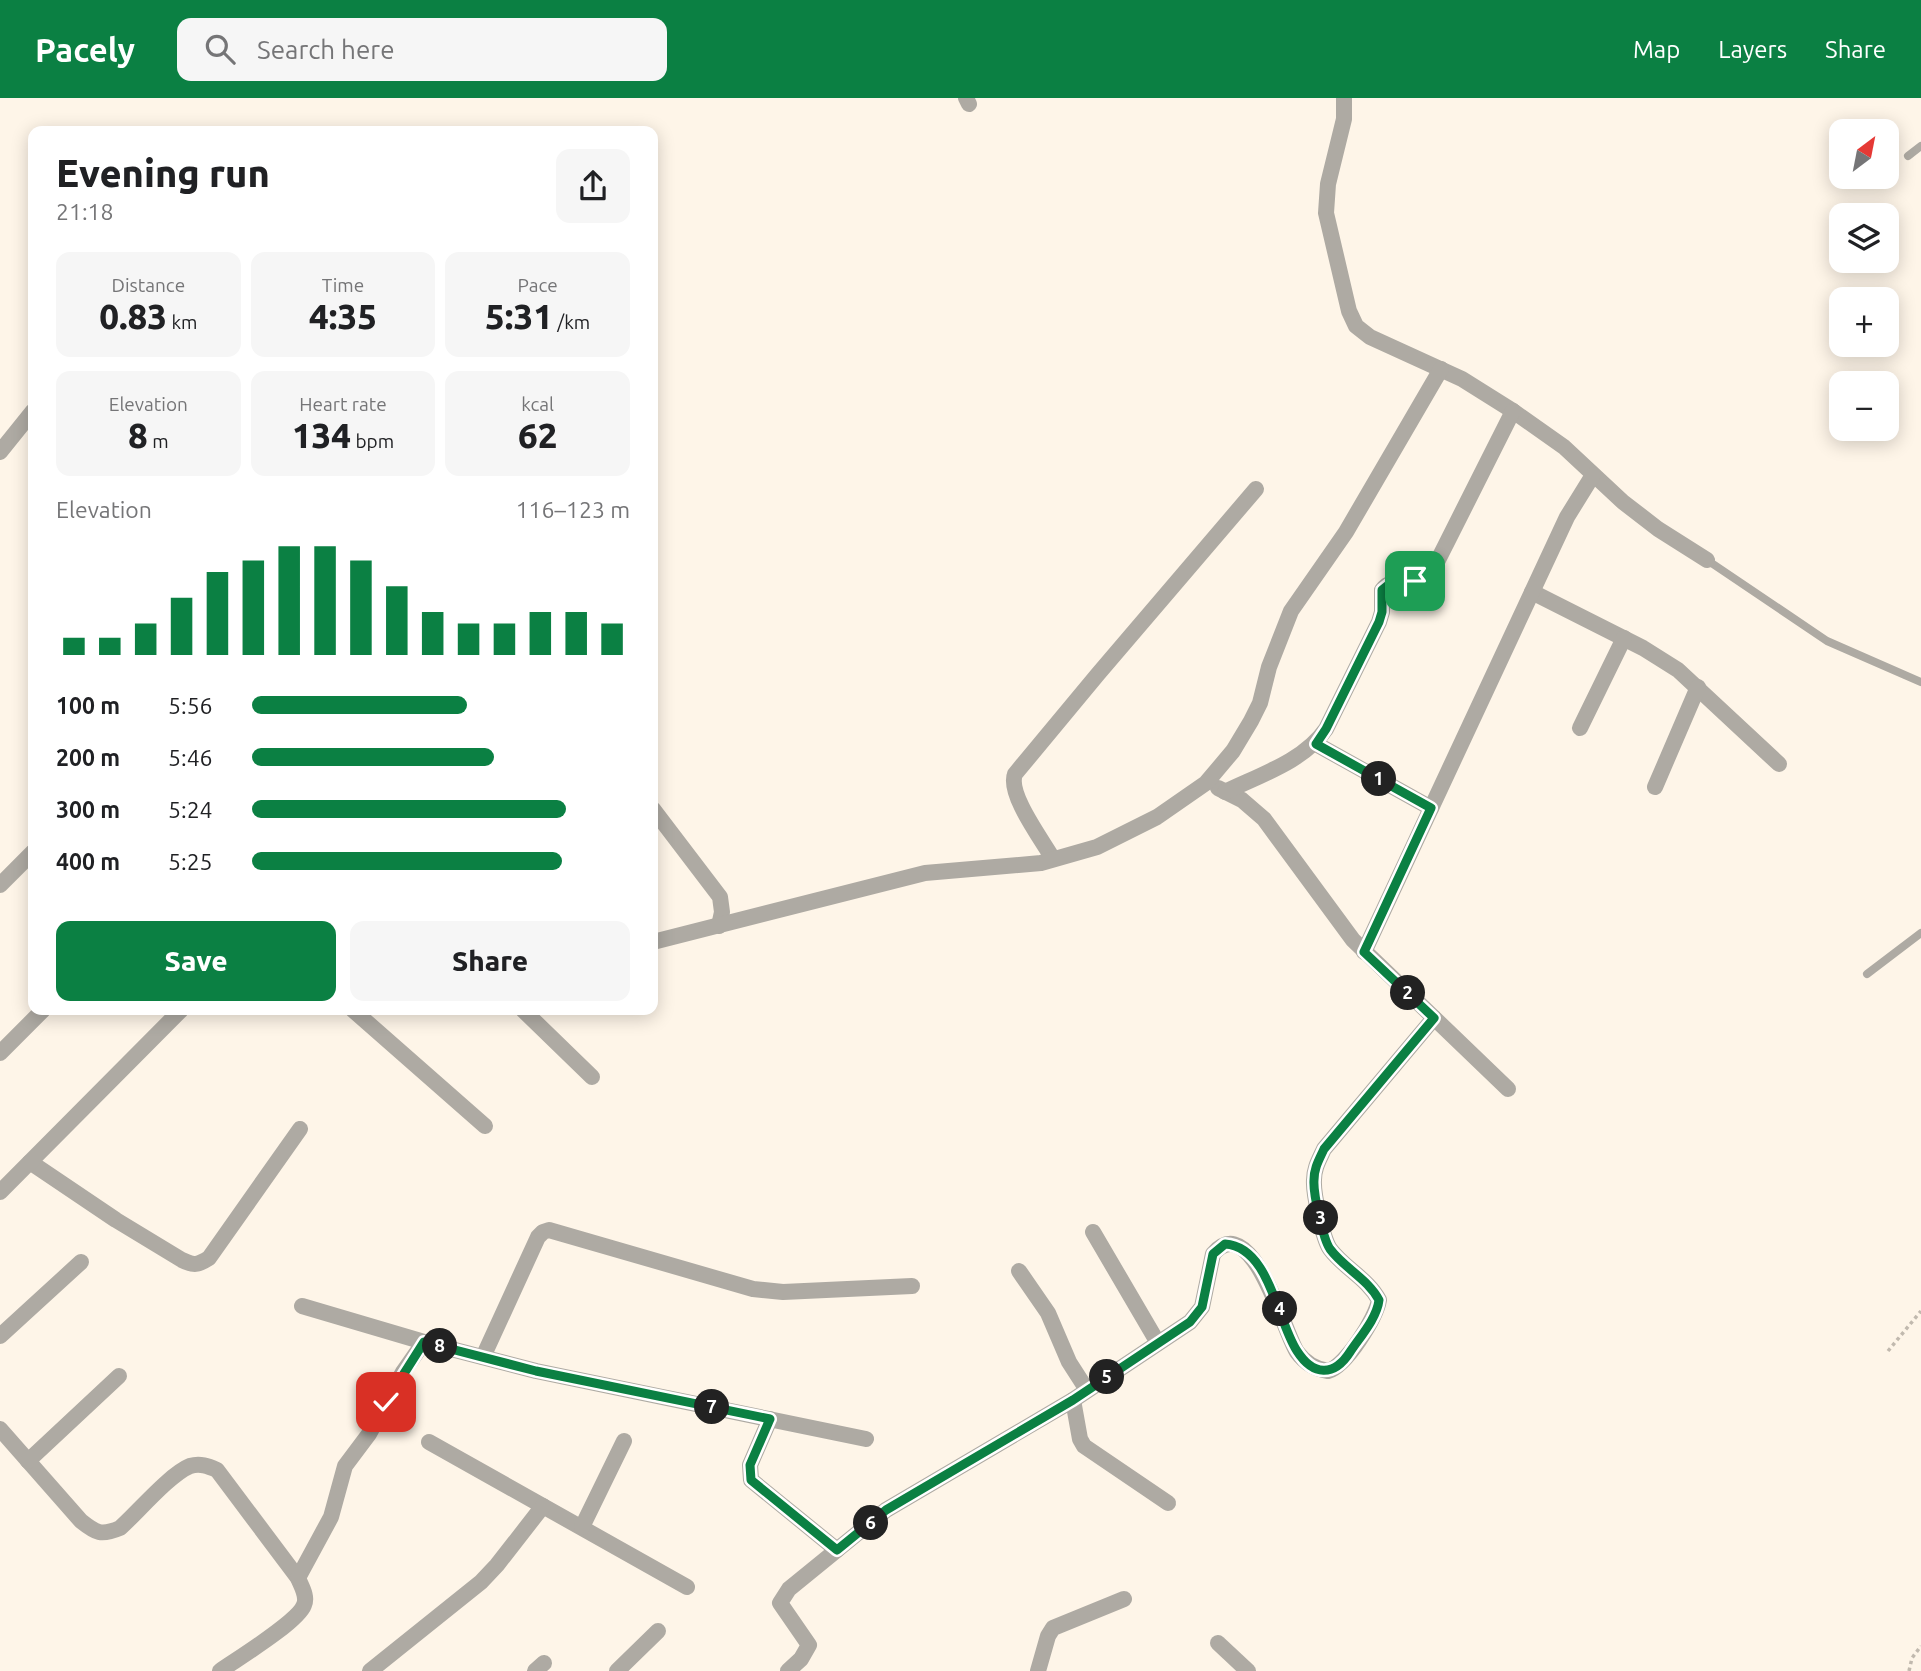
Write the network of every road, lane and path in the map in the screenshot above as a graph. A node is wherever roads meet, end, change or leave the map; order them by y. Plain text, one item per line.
1 (1343, 98) edge
2 (1921, 146) edge
3 (1908, 156) dead end
4 (1441, 369) junction
5 (1513, 411) junction
6 (28, 417) edge
7 (0, 452) edge
8 (1592, 475) junction
9 (1255, 489) dead end
10 (1707, 560) joint
11 (1532, 592) junction
12 (1624, 638) junction
13 (1921, 682) edge
14 (1698, 687) junction
15 (1580, 728) dead end
16 (1316, 744) junction
17 (1779, 764) dead end
18 (1206, 783) junction
19 (1655, 787) dead end
20 (1225, 792) junction
21 (1431, 808) junction
22 (658, 816) edge
23 (28, 857) edge
24 (1053, 859) junction
25 (0, 885) edge
26 (719, 926) junction
27 (1921, 933) edge
28 (658, 941) edge
29 (1364, 952) junction
30 (1867, 974) dead end
31 (38, 1015) edge
32 (176, 1015) edge
33 (359, 1015) edge
34 (528, 1015) edge
35 (1434, 1018) junction
36 (0, 1053) edge
37 (592, 1077) dead end
38 (1508, 1088) dead end
39 (485, 1126) dead end
40 (300, 1129) dead end
41 (30, 1162) junction
42 (0, 1192) edge
43 (1093, 1232) dead end
44 (81, 1262) dead end
45 (1019, 1271) dead end
46 (912, 1286) dead end
47 (302, 1306) dead end
48 (1921, 1311) edge
49 (0, 1336) edge
50 (424, 1342) junction
51 (1158, 1343) junction
52 (1888, 1352) dead end
53 (483, 1357) junction
54 (119, 1376) dead end
55 (1087, 1390) junction
56 (1073, 1400) junction
57 (770, 1419) junction
58 (0, 1429) edge
59 (866, 1439) dead end
60 (624, 1441) dead end
61 (429, 1442) dead end
62 (28, 1461) junction
63 (1168, 1503) dead end
64 (543, 1506) junction
65 (582, 1527) junction
66 (837, 1550) junction
67 (298, 1578) junction
68 (687, 1587) dead end
69 (1124, 1599) dead end
70 (658, 1631) dead end
71 (1218, 1643) dead end
72 (1921, 1646) edge
73 (220, 1671) edge
74 (370, 1671) edge
75 (617, 1671) edge
76 (788, 1671) edge
77 (1038, 1671) edge
78 (1248, 1671) edge
79 (1909, 1671) edge

1 - 4 street
2 - 3 lane
4 - 5 street
4 - 18 street
5 - 8 street
5 - 16 street
6 - 7 street
8 - 10 street
8 - 11 street
9 - 24 street
10 - 13 lane
11 - 12 street
11 - 21 street
12 - 14 street
12 - 15 street
14 - 17 street
14 - 19 street
16 - 20 street
16 - 21 street
18 - 20 street
18 - 24 street
20 - 29 street
21 - 29 street
22 - 26 street
23 - 25 street
24 - 26 street
26 - 28 street
27 - 30 lane
29 - 35 street
31 - 36 street
32 - 41 street
33 - 39 street
34 - 37 street
35 - 38 street
35 - 51 street
40 - 41 street
41 - 42 street
43 - 51 street
44 - 49 street
45 - 55 street
46 - 53 street
47 - 50 street
48 - 52 path
50 - 53 street
50 - 67 street
51 - 55 street
53 - 57 street
54 - 62 street
55 - 56 street
56 - 63 street
56 - 66 street
57 - 59 street
57 - 66 street
58 - 62 street
60 - 65 street
61 - 64 street
62 - 67 street
64 - 65 street
64 - 74 street
65 - 68 street
66 - 76 street
67 - 73 street
69 - 77 street
70 - 75 street
71 - 78 street
72 - 79 path

